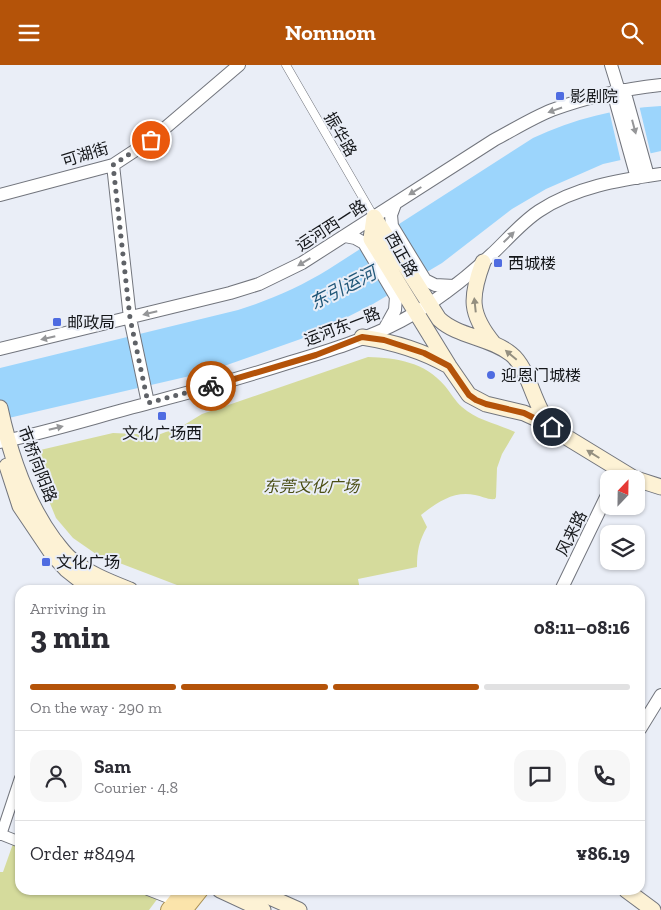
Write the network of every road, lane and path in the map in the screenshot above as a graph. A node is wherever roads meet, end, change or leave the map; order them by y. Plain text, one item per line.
1 (239, 65) edge
2 (286, 65) edge
3 (611, 65) edge
4 (661, 85) edge
5 (620, 94) junction
6 (113, 165) junction
7 (661, 174) edge
8 (642, 177) junction
9 (0, 195) edge
10 (395, 203) junction
11 (374, 217) junction
12 (378, 235) junction
13 (345, 236) junction
14 (483, 262) junction
15 (454, 286) junction
16 (410, 289) junction
17 (422, 307) junction
18 (131, 325) junction
19 (385, 328) junction
20 (362, 337) junction
21 (494, 344) junction
22 (0, 349) edge
23 (449, 366) junction
24 (148, 403) junction
25 (0, 408) edge
26 (552, 427) junction
27 (3, 442) edge
28 (610, 470) edge
29 (645, 482) edge
30 (661, 487) edge
31 (600, 510) edge
32 (86, 583) edge
33 (99, 585) edge
34 (563, 585) edge
35 (661, 695) edge
36 (645, 721) edge
37 (15, 793) edge
38 (1, 834) edge
39 (15, 840) edge
40 (645, 894) edge
41 (160, 895) edge
42 (192, 895) edge
43 (231, 895) edge
44 (265, 895) edge
45 (633, 895) edge
46 (179, 903) edge
47 (661, 905) edge
48 (263, 910) edge
49 (299, 910) edge
50 (653, 910) edge

1 - 6 street, 可湖街
2 - 11 street, 振华路
3 - 5 street
4 - 5 street, 运河西一路
5 - 8 street
5 -> 10 street, 运河西一路
6 - 9 street, 可湖街
6 - 18 street
7 - 8 street, 运河东一路
14 -> 8 street, 运河东一路
10 - 11 street, 运河西一路
10 - 12 street
11 - 12 main road, 西正路
11 - 13 street, 运河西一路
12 - 13 street
12 - 16 main road, 西正路
12 - 16 street
13 -> 18 street, 运河西一路
14 - 15 street, 运河东一路
21 -> 14 main road
15 - 16 street
15 - 17 street, 运河东一路
16 - 17 main road, 西正路
16 - 19 street
17 - 19 street, 运河东一路
17 - 21 main road, 西正路
17 - 23 main road, 西正路
18 -> 22 street, 运河西一路
18 - 24 street
19 - 20 street, 运河东一路
20 - 23 main road
20 - 24 street, 运河东一路
26 -> 21 main road, 西正路
23 - 26 main road, 西正路
27 -> 24 street, 运河东一路
25 - 27 main road, 市桥向阳路
28 -> 26 main road, 西正路
27 - 32 main road, 市桥向阳路
29 - 30 main road, 西正路
31 - 34 street, 风来路
32 - 33 main road, 市桥向阳路
35 - 36 street
37 - 38 street
38 - 39 street
40 - 47 main road
41 - 46 street
42 - 46 main road
43 - 48 main road
44 - 49 main road
45 - 50 main road

